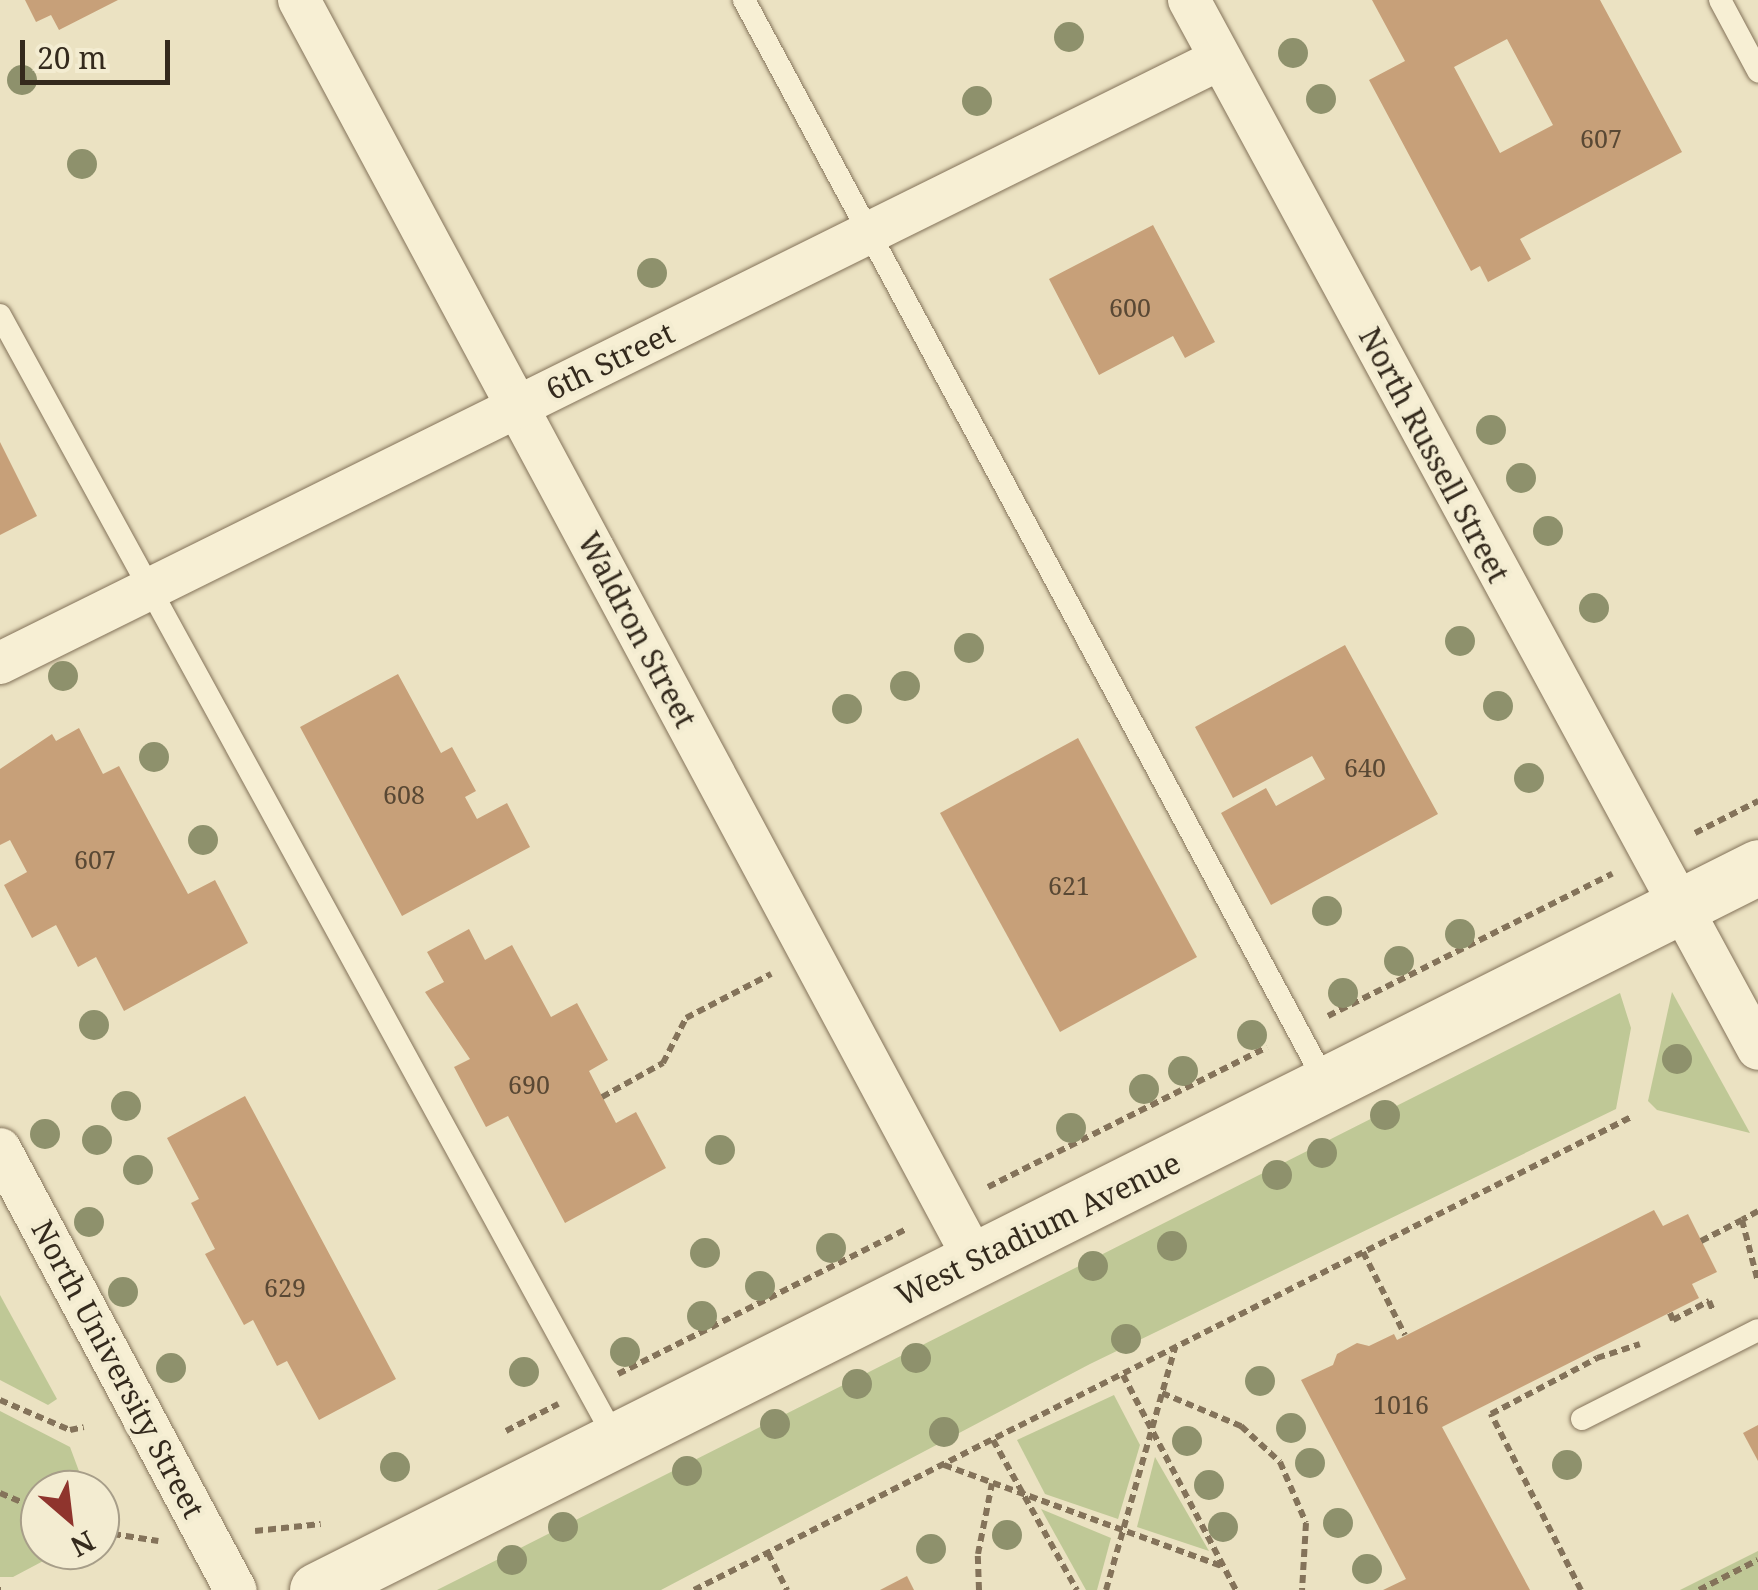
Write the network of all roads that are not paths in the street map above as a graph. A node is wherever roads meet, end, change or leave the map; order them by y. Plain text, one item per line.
1 (299, 0) edge
2 (744, 0) edge
3 (1188, 0) edge
4 (1720, 0) edge
5 (1220, 59) junction
6 (1758, 71) edge
7 (869, 233) junction
8 (0, 315) edge
9 (518, 407) junction
10 (152, 588) junction
11 (0, 663) edge
12 (1758, 867) edge
13 (1680, 909) junction
14 (1758, 1049) edge
15 (1327, 1085) junction
16 (0, 1149) edge
17 (975, 1260) junction
18 (1758, 1330) edge
19 (1582, 1419) dead end
20 (616, 1440) junction
21 (235, 1590) edge
22 (318, 1590) edge

1 - 9 street, Waldron Street
2 - 7 lane
3 - 5 street, North Russell Street
4 - 6 lane
5 - 7 street, 6th Street
5 - 13 street, North Russell Street
7 - 9 street, 6th Street
7 - 15 lane
8 - 10 lane
9 - 10 street, 6th Street
9 - 17 street, Waldron Street
10 - 11 street, 6th Street
10 - 20 lane
12 - 13 street, West Stadium Avenue
13 - 14 street, North Russell Street
13 - 15 street, West Stadium Avenue
15 - 17 street, West Stadium Avenue
16 - 21 street, North University Street
17 - 20 street, West Stadium Avenue
18 - 19 lane
20 - 22 street, West Stadium Avenue

